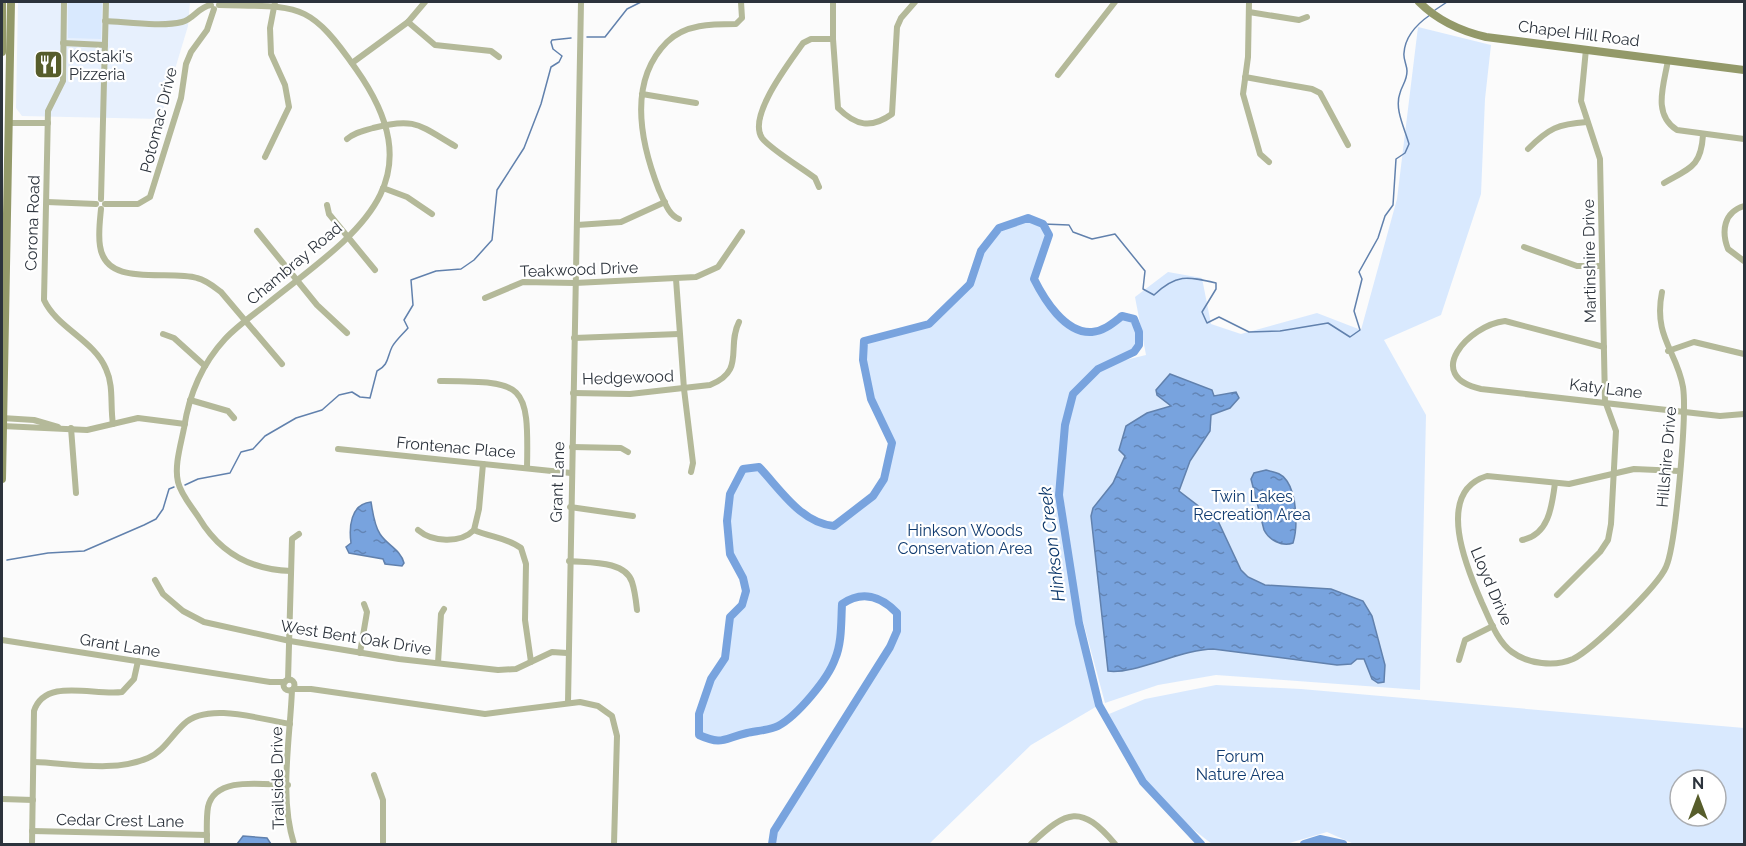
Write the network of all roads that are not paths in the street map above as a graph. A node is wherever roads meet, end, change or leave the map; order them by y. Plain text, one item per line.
1 (3, 2) edge
2 (11, 2) edge
3 (64, 2) edge
4 (106, 2) edge
5 (425, 2) edge
6 (581, 2) edge
7 (741, 2) edge
8 (833, 2) edge
9 (915, 2) edge
10 (1115, 2) edge
11 (1249, 2) edge
12 (1419, 2) edge
13 (215, 4) edge
14 (274, 4) edge
15 (1249, 12) junction
16 (1306, 17) dead end
17 (105, 21) junction
18 (408, 22) junction
19 (833, 39) junction
20 (63, 44) junction
21 (105, 45) junction
22 (1586, 49) junction
23 (2, 52) edge
24 (499, 57) dead end
25 (1668, 60) junction
26 (352, 63) junction
27 (1744, 70) edge
28 (1058, 75) dead end
29 (1245, 76) junction
30 (642, 94) junction
31 (696, 103) dead end
32 (1587, 122) junction
33 (5, 123) edge
34 (48, 123) junction
35 (387, 124) junction
36 (1703, 135) junction
37 (347, 139) dead end
38 (1744, 140) edge
39 (1348, 145) dead end
40 (455, 146) dead end
41 (1528, 149) dead end
42 (265, 157) dead end
43 (1269, 162) dead end
44 (1664, 183) dead end
45 (819, 187) dead end
46 (383, 188) junction
47 (47, 202) junction
48 (665, 202) junction
49 (101, 204) junction
50 (327, 205) dead end
51 (1744, 206) edge
52 (432, 214) dead end
53 (679, 219) dead end
54 (577, 225) junction
55 (257, 231) dead end
56 (742, 232) dead end
57 (347, 237) junction
58 (1524, 246) dead end
59 (1744, 261) edge
60 (1602, 266) junction
61 (375, 270) dead end
62 (676, 279) junction
63 (297, 280) junction
64 (575, 283) junction
65 (1662, 292) dead end
66 (485, 298) dead end
67 (3, 316) edge
68 (246, 321) junction
69 (740, 322) dead end
70 (347, 333) dead end
71 (163, 334) dead end
72 (679, 334) junction
73 (574, 338) junction
74 (1604, 347) junction
75 (1668, 351) junction
76 (1744, 354) edge
77 (282, 364) dead end
78 (205, 366) junction
79 (440, 381) dead end
80 (684, 389) junction
81 (573, 393) junction
82 (190, 400) junction
83 (1605, 401) junction
84 (1683, 411) junction
85 (1744, 414) edge
86 (234, 418) dead end
87 (2, 422) edge
88 (113, 424) junction
89 (184, 424) junction
90 (70, 428) junction
91 (572, 447) junction
92 (338, 449) dead end
93 (628, 452) dead end
94 (483, 464) junction
95 (527, 468) junction
96 (1679, 471) junction
97 (690, 472) dead end
98 (571, 473) junction
99 (1614, 473) junction
100 (2, 479) edge
101 (1555, 483) junction
102 (76, 493) dead end
103 (570, 507) junction
104 (633, 516) dead end
105 (418, 530) dead end
106 (474, 530) junction
107 (299, 534) dead end
108 (1522, 540) dead end
109 (569, 561) junction
110 (1666, 567) joint
111 (291, 571) junction
112 (155, 580) dead end
113 (1557, 595) dead end
114 (364, 604) dead end
115 (444, 609) dead end
116 (637, 610) dead end
117 (1493, 626) junction
118 (2, 640) edge
119 (290, 641) junction
120 (360, 653) junction
121 (567, 653) junction
122 (1459, 660) dead end
123 (138, 661) junction
124 (531, 662) junction
125 (438, 663) junction
126 (290, 685) junction
127 (568, 704) junction
128 (290, 724) junction
129 (34, 762) junction
130 (374, 775) dead end
131 (288, 785) junction
132 (2, 799) edge
133 (33, 800) junction
134 (32, 831) junction
135 (207, 835) junction
136 (32, 844) edge
137 (207, 844) edge
138 (294, 844) edge
139 (383, 844) edge
140 (614, 844) edge
141 (1031, 844) edge
142 (1115, 844) edge

1 - 23 main road
2 - 33 main road
3 - 20 street, Corona Road
4 - 17 street
5 - 18 street
6 - 54 street, Grant Lane
7 - 30 street
8 - 19 street
9 - 19 street
10 - 28 street
11 - 15 street
12 - 22 main road, Chapel Hill Road
13 - 14 street, Chambray Road
13 - 17 street
13 - 49 street, Potomac Drive
14 - 26 street, Chambray Road
14 - 42 street
15 - 16 street
15 - 29 street
17 - 21 street
18 - 24 street
18 - 26 street
19 - 45 street
20 - 21 street
20 - 34 street, Corona Road
21 - 49 street
22 - 25 main road, Chapel Hill Road
22 - 32 street, Martinshire Drive
25 - 27 main road, Chapel Hill Road
25 - 36 street
26 - 35 street, Chambray Road
29 - 39 street
29 - 43 street
30 - 31 street
30 - 48 street
32 - 41 street
32 - 60 street, Martinshire Drive
33 - 34 street
33 - 67 main road
34 - 47 street, Corona Road
35 - 37 street
35 - 40 street
35 - 46 street, Chambray Road
36 - 38 street
36 - 44 street
46 - 52 street
46 - 57 street, Chambray Road
47 - 49 street, Potomac Drive
47 - 88 street, Corona Road
48 - 53 street
48 - 54 street
49 - 68 street
50 - 57 street
51 - 59 street
54 - 64 street, Grant Lane
55 - 63 street
56 - 62 street, Teakwood Drive
57 - 61 street
57 - 63 street, Chambray Road
58 - 60 street
60 - 74 street, Martinshire Drive
62 - 64 street, Teakwood Drive
62 - 72 street
63 - 68 street, Chambray Road
63 - 70 street
64 - 66 street, Teakwood Drive
64 - 73 street, Grant Lane
65 - 75 street, Hillshire Drive
67 - 87 main road
68 - 77 street
68 - 78 street, Chambray Road
69 - 80 street, Hedgewood
71 - 78 street
72 - 73 street
72 - 80 street
73 - 81 street, Grant Lane
74 - 83 street, Martinshire Drive
74 - 83 street, Katy Lane
75 - 76 street
75 - 84 street, Hillshire Drive
78 - 82 street, Chambray Road
79 - 95 street
80 - 81 street, Hedgewood
80 - 97 street
81 - 91 street, Grant Lane
82 - 86 street
82 - 89 street, Chambray Road
83 - 84 street, Katy Lane
83 - 99 street, Martinshire Drive
84 - 85 street, Katy Lane
84 - 96 street, Hillshire Drive
87 - 90 street
87 - 100 main road
88 - 89 street
88 - 90 street
89 - 111 street, Chambray Road
90 - 102 street
91 - 93 street
91 - 98 street, Grant Lane
92 - 94 street, Frontenac Place
94 - 95 street, Frontenac Place
94 - 106 street
95 - 98 street, Frontenac Place
96 - 99 street
96 - 110 street, Hillshire Drive
98 - 103 street, Grant Lane
99 - 101 street
99 - 113 street, Martinshire Drive
101 - 108 street
101 - 117 street, Lloyd Drive
103 - 104 street
103 - 109 street, Grant Lane
105 - 106 street
106 - 124 street
107 - 111 street, Trailside Drive
109 - 116 street
109 - 121 street, Grant Lane
110 - 117 street, Lloyd Drive
111 - 119 street, Trailside Drive
112 - 119 street, West Bent Oak Drive
114 - 120 street
115 - 125 street
117 - 122 street
118 - 123 street, Grant Lane
119 - 120 street, West Bent Oak Drive
119 - 126 street, Trailside Drive
120 - 125 street, West Bent Oak Drive
121 - 124 street, West Bent Oak Drive
121 - 127 street, Grant Lane
123 - 126 street, Grant Lane
123 - 129 street
124 - 125 street, West Bent Oak Drive
126 - 127 street, Grant Lane
126 - 128 street, Trailside Drive
127 - 140 street
128 - 129 street
128 - 131 street, Trailside Drive
129 - 133 street
130 - 139 street
131 - 135 street
131 - 138 street, Trailside Drive
132 - 133 street
133 - 134 street
134 - 135 street, Cedar Crest Lane
134 - 136 street
135 - 137 street
141 - 142 street

